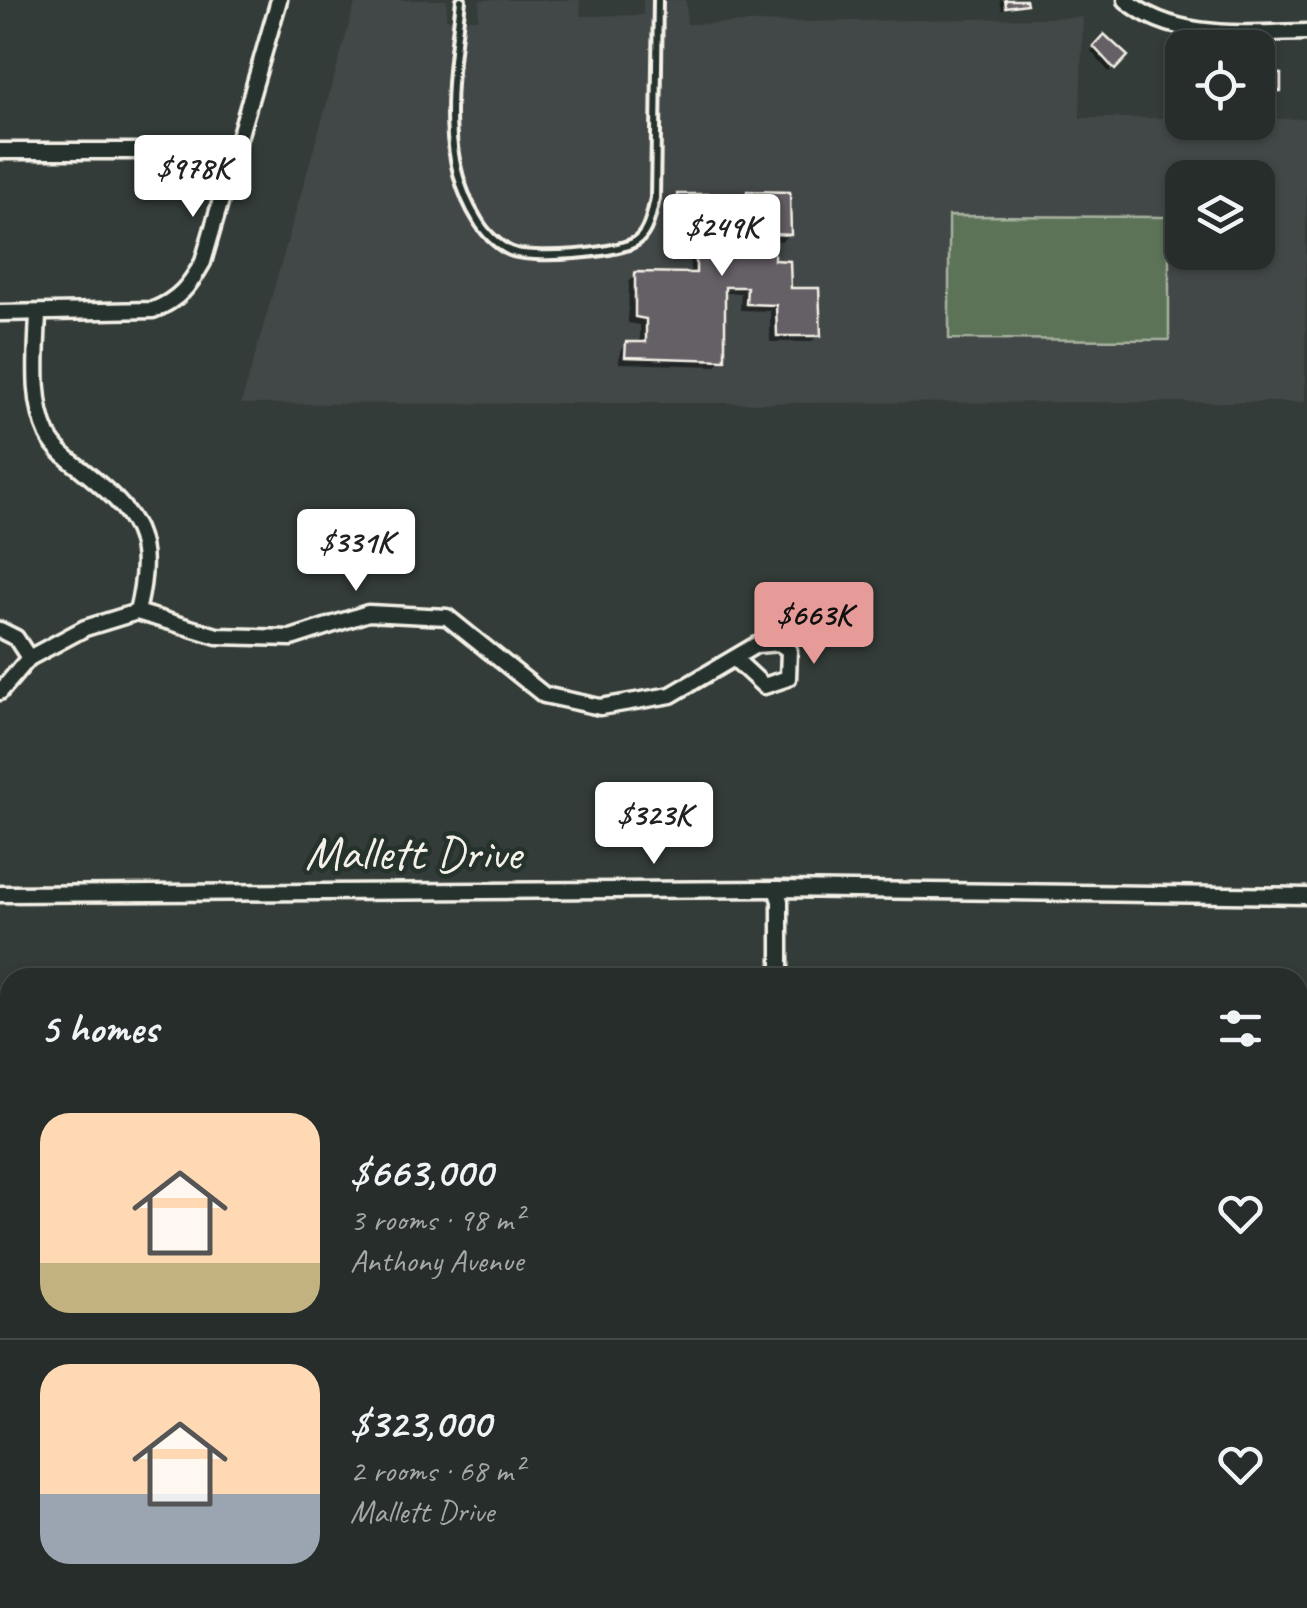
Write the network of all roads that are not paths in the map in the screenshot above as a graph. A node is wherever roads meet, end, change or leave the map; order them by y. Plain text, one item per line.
1 (278, 0) edge
2 (461, 0) edge
3 (658, 0) edge
4 (1126, 0) edge
5 (1307, 32) edge
6 (0, 151) edge
7 (236, 151) junction
8 (0, 313) edge
9 (38, 313) junction
10 (137, 612) junction
11 (0, 630) edge
12 (29, 658) junction
13 (736, 660) dead end
14 (0, 692) edge
15 (776, 889) junction
16 (0, 894) edge
17 (1307, 896) edge
18 (780, 968) edge

1 - 7 street
2 - 3 lane
4 - 5 street
6 - 7 street
7 - 9 street
8 - 9 street
9 - 10 street
10 - 12 street
10 - 13 street
11 - 12 street
12 - 14 street
15 - 16 street, Mallett Drive
15 - 17 street, Mallett Drive
15 - 18 street

